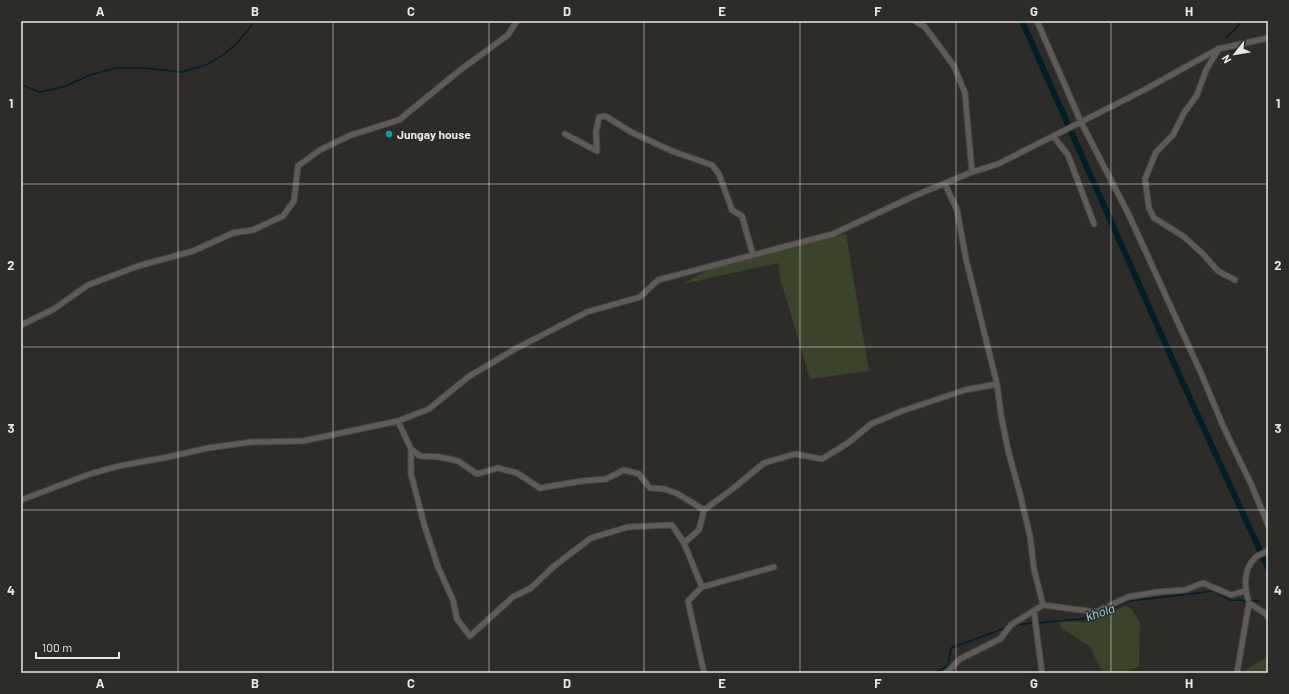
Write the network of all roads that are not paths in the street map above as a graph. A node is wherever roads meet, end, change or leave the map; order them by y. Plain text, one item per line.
1 (517, 21) edge
2 (914, 21) edge
3 (1038, 21) edge
4 (1268, 38) edge
5 (1218, 49) junction
6 (1082, 122) junction
7 (565, 134) dead end
8 (1053, 136) junction
9 (972, 172) junction
10 (946, 184) junction
11 (1094, 224) dead end
12 (753, 255) junction
13 (1235, 280) dead end
14 (21, 325) edge
15 (997, 384) junction
16 (398, 421) junction
17 (411, 449) junction
18 (21, 500) edge
19 (704, 510) junction
20 (1268, 525) edge
21 (684, 543) junction
22 (1268, 551) edge
23 (774, 567) dead end
24 (702, 587) junction
25 (1245, 591) junction
26 (1248, 599) dead end
27 (1043, 605) junction
28 (1034, 611) junction
29 (1268, 617) edge
30 (704, 673) edge
31 (946, 673) edge
32 (1042, 673) edge
33 (1238, 673) edge

1 - 14 street
2 - 9 street
3 - 6 street
4 - 5 street
5 - 6 street
5 - 13 street
6 - 8 street
6 - 20 street
7 - 12 street
8 - 9 street
8 - 11 street
9 - 10 street
10 - 12 street
10 - 15 street
12 - 16 street
15 - 19 street
15 - 27 street
16 - 17 street
16 - 18 street
17 - 19 street
17 - 21 street
19 - 21 street
21 - 24 street
22 - 25 street
23 - 24 street
24 - 30 street
25 - 26 street
25 - 27 street
27 - 28 street
28 - 31 street
28 - 32 street
29 - 33 street

